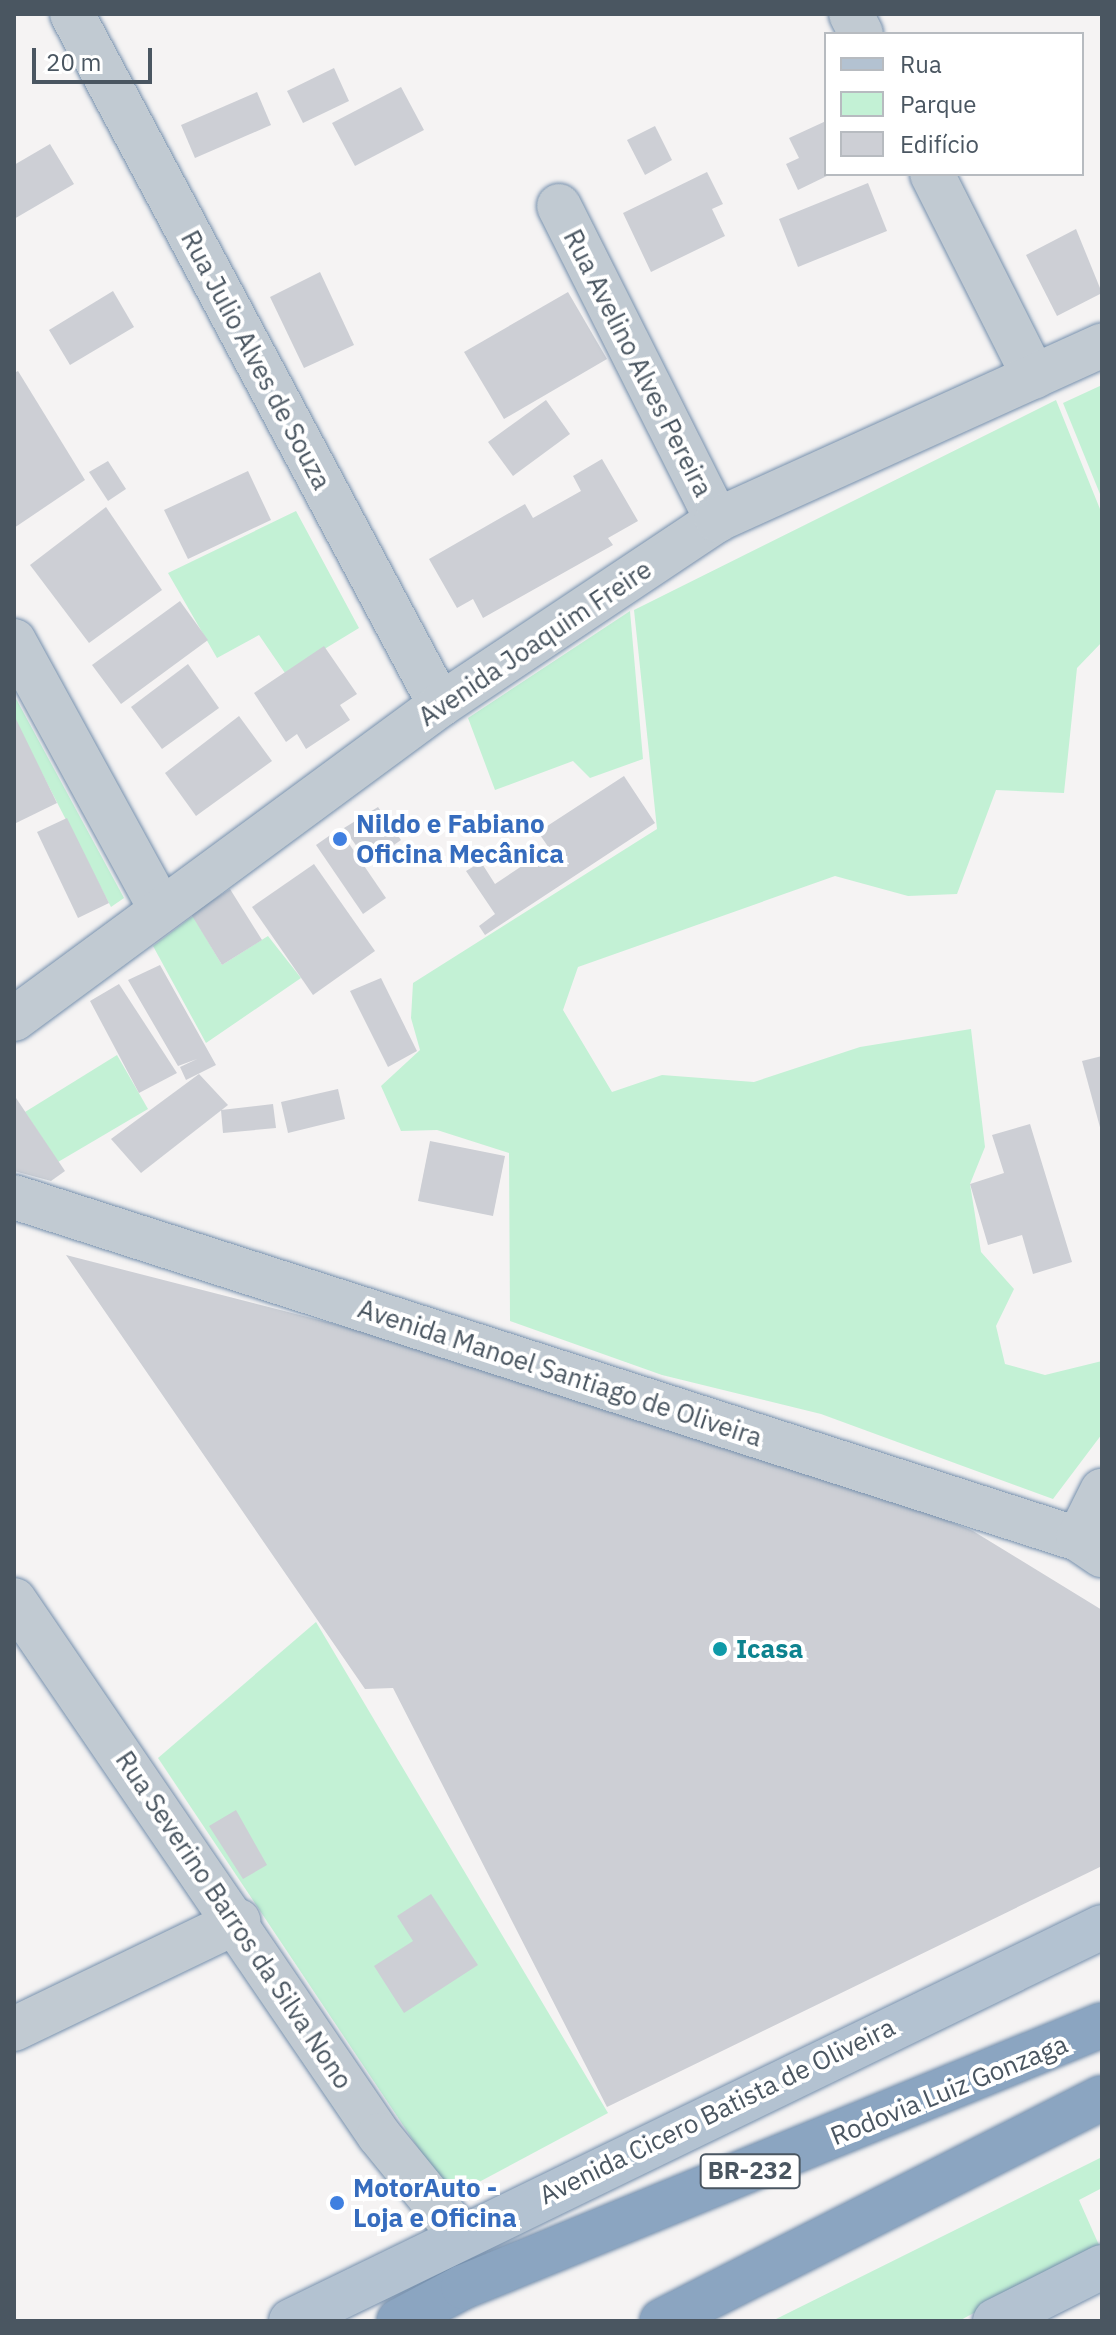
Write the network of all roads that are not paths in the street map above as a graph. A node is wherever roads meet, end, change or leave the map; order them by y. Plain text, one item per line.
1 (72, 14) edge
2 (851, 14) edge
3 (860, 32) edge
4 (933, 176) edge
5 (559, 206) dead end
6 (1102, 345) edge
7 (1034, 377) junction
8 (717, 520) junction
9 (14, 641) edge
10 (440, 705) junction
11 (159, 906) junction
12 (14, 1019) edge
13 (14, 1197) edge
14 (1102, 1491) edge
15 (1090, 1547) edge
16 (17, 1610) edge
17 (238, 1921) junction
18 (1102, 1927) edge
19 (1102, 2025) edge
20 (14, 2029) edge
21 (1102, 2098) edge
22 (461, 2236) junction
23 (1102, 2267) edge
24 (291, 2321) edge
25 (399, 2321) edge
26 (662, 2321) edge
27 (995, 2321) edge

1 - 10 street, Rua Julio Alves de Souza
2 - 3 street
4 - 7 street
5 - 8 street, Rua Avelino Alves Pereira
6 - 7 street, Avenida Joaquim Freire
7 - 8 street, Avenida Joaquim Freire
8 - 10 street, Avenida Joaquim Freire
9 - 11 street
10 - 11 street, Avenida Joaquim Freire
11 - 12 street, Avenida Joaquim Freire
13 - 15 street, Avenida Manoel Santiago de Oliveira
14 - 15 street
16 - 17 street, Rua Severino Barros da Silva Nono
17 - 20 street
17 - 22 street, Rua Severino Barros da Silva Nono
18 - 22 main road, Avenida Cicero Batista de Oliveira
19 - 25 highway, Rodovia Luiz Gonzaga / BR-232
21 - 26 highway
22 - 24 main road, Avenida Cicero Batista de Oliveira
23 - 27 main road

